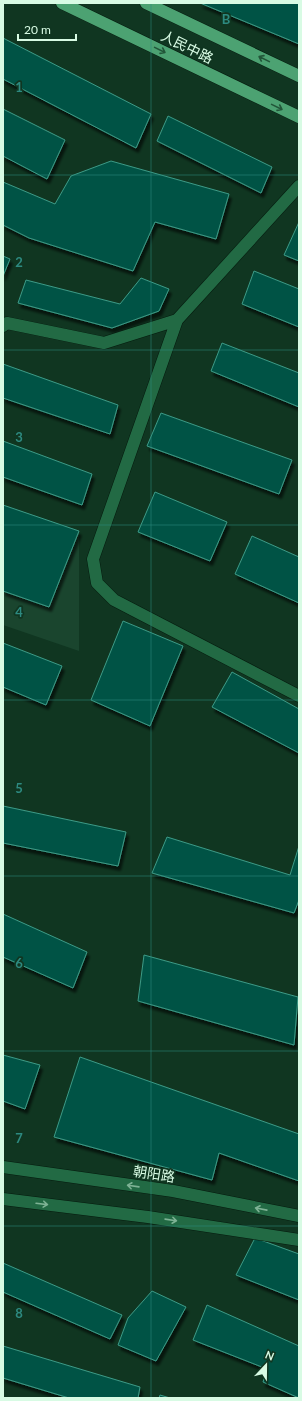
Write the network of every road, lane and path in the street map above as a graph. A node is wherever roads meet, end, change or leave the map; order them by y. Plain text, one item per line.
1 (62, 3) edge
2 (146, 3) edge
3 (299, 76) edge
4 (299, 117) edge
5 (299, 186) edge
6 (177, 320) junction
7 (4, 324) edge
8 (299, 696) edge
9 (3, 1167) edge
10 (3, 1199) edge
11 (299, 1216) edge
12 (299, 1240) edge

1 -> 4 main road, 人民中路
3 -> 2 main road, 人民中路
5 - 6 street
6 - 7 street
6 - 8 street
11 -> 9 street, 朝阳路
10 -> 12 street

